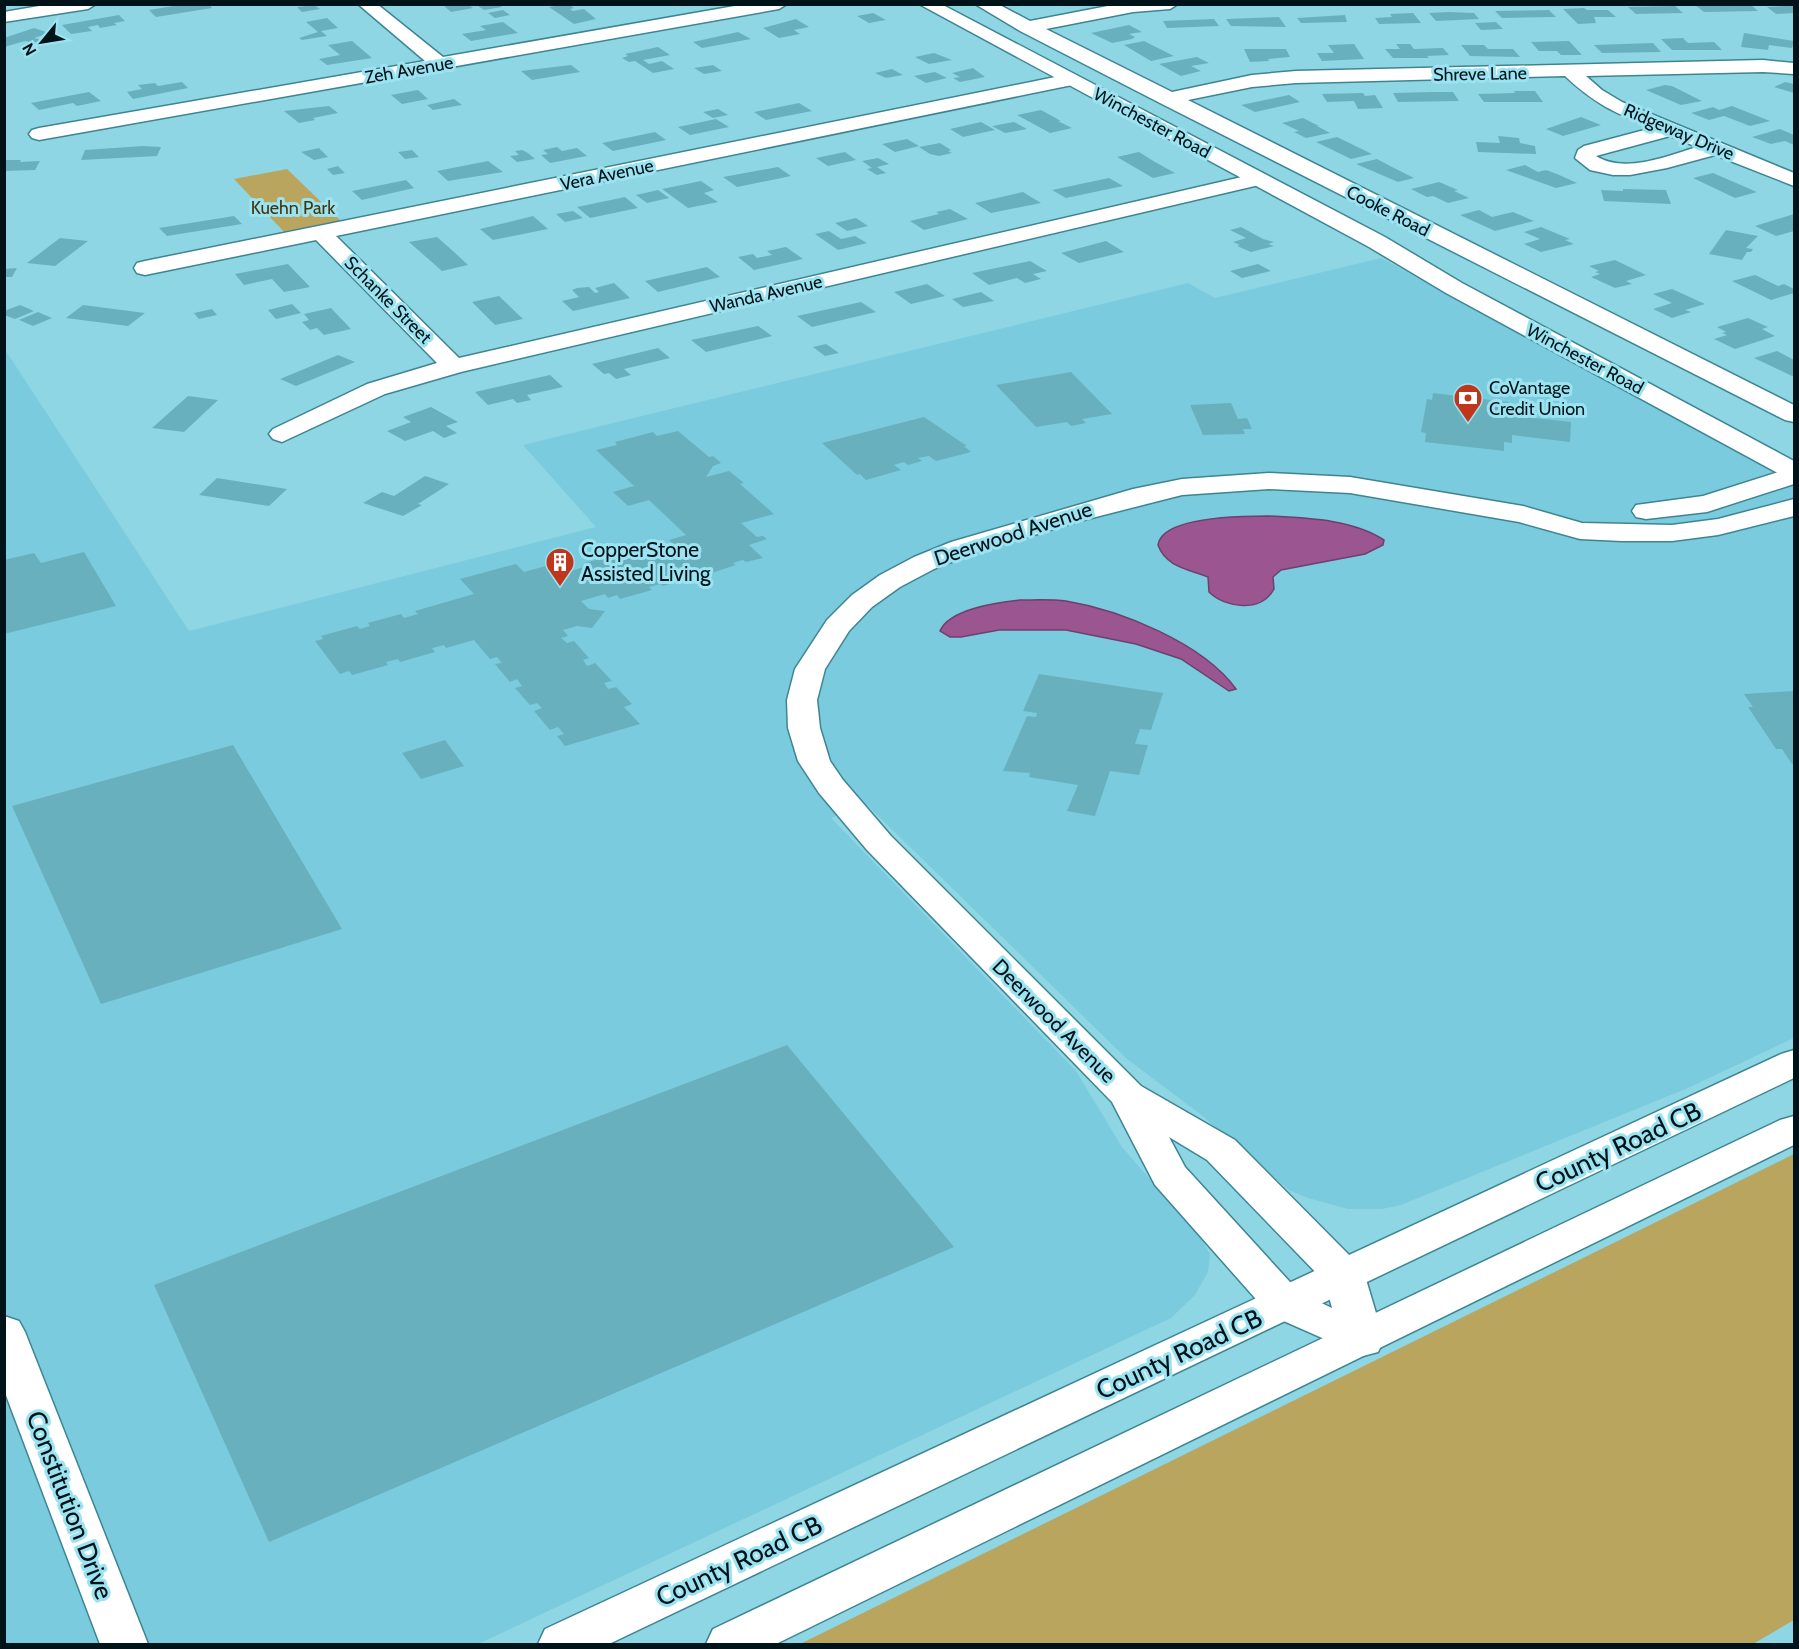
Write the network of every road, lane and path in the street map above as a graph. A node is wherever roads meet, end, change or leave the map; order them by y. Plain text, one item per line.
1 (88, 4) edge
2 (366, 4) edge
3 (779, 4) edge
4 (927, 4) edge
5 (983, 4) edge
6 (1170, 4) edge
7 (641, 10) dead end
8 (4, 17) edge
9 (664, 25) junction
10 (1026, 27) junction
11 (440, 64) junction
12 (1794, 68) edge
13 (1571, 72) junction
14 (1070, 80) junction
15 (1167, 99) junction
16 (1672, 129) junction
17 (39, 134) dead end
18 (1716, 148) junction
19 (1259, 179) junction
20 (1794, 180) edge
21 (322, 234) junction
22 (1377, 242) junction
23 (144, 268) dead end
24 (454, 366) junction
25 (1794, 415) edge
26 (282, 434) dead end
27 (1774, 435) dead end
28 (1794, 473) edge
29 (1794, 507) edge
30 (1523, 514) junction
31 (1794, 1064) edge
32 (1128, 1095) junction
33 (1794, 1129) edge
34 (1344, 1275) junction
35 (1285, 1304) junction
36 (4, 1332) edge
37 (1363, 1340) junction
38 (124, 1644) edge
39 (562, 1644) edge
40 (730, 1644) edge

1 - 8 street
2 - 11 street
3 - 9 street, Zeh Avenue
4 - 14 street, Winchester Road
5 - 10 street, Cooke Road
6 - 10 street
7 - 9 street
9 - 11 street, Zeh Avenue
10 - 15 street, Cooke Road
11 - 17 street, Zeh Avenue
12 - 13 street, Shreve Lane
13 - 15 street, Shreve Lane
13 - 16 street, Ridgeway Drive
14 - 19 street, Winchester Road
14 - 21 street, Vera Avenue
15 - 25 street, Cooke Road
16 - 18 street, Ridgeway Drive
16 - 18 street
18 - 20 street, Ridgeway Drive
19 - 22 street, Winchester Road
19 - 24 street, Wanda Avenue
21 - 23 street, Vera Avenue
21 - 24 street, Schanke Street
22 - 27 street, Winchester Road
22 - 28 street, Winchester Road
24 - 26 street, Wanda Avenue
28 - 30 street, Deerwood Avenue
29 - 30 street, Deerwood Avenue
30 - 32 street, Deerwood Avenue
31 - 34 street, County Road CB
32 - 34 street, Deerwood Avenue
32 - 35 street, Deerwood Avenue
33 - 37 street
34 - 35 street, County Road CB
34 - 37 street, Deerwood Avenue
35 - 37 street, Deerwood Avenue
35 - 39 street, County Road CB
36 - 38 street, Constitution Drive
37 - 40 street

